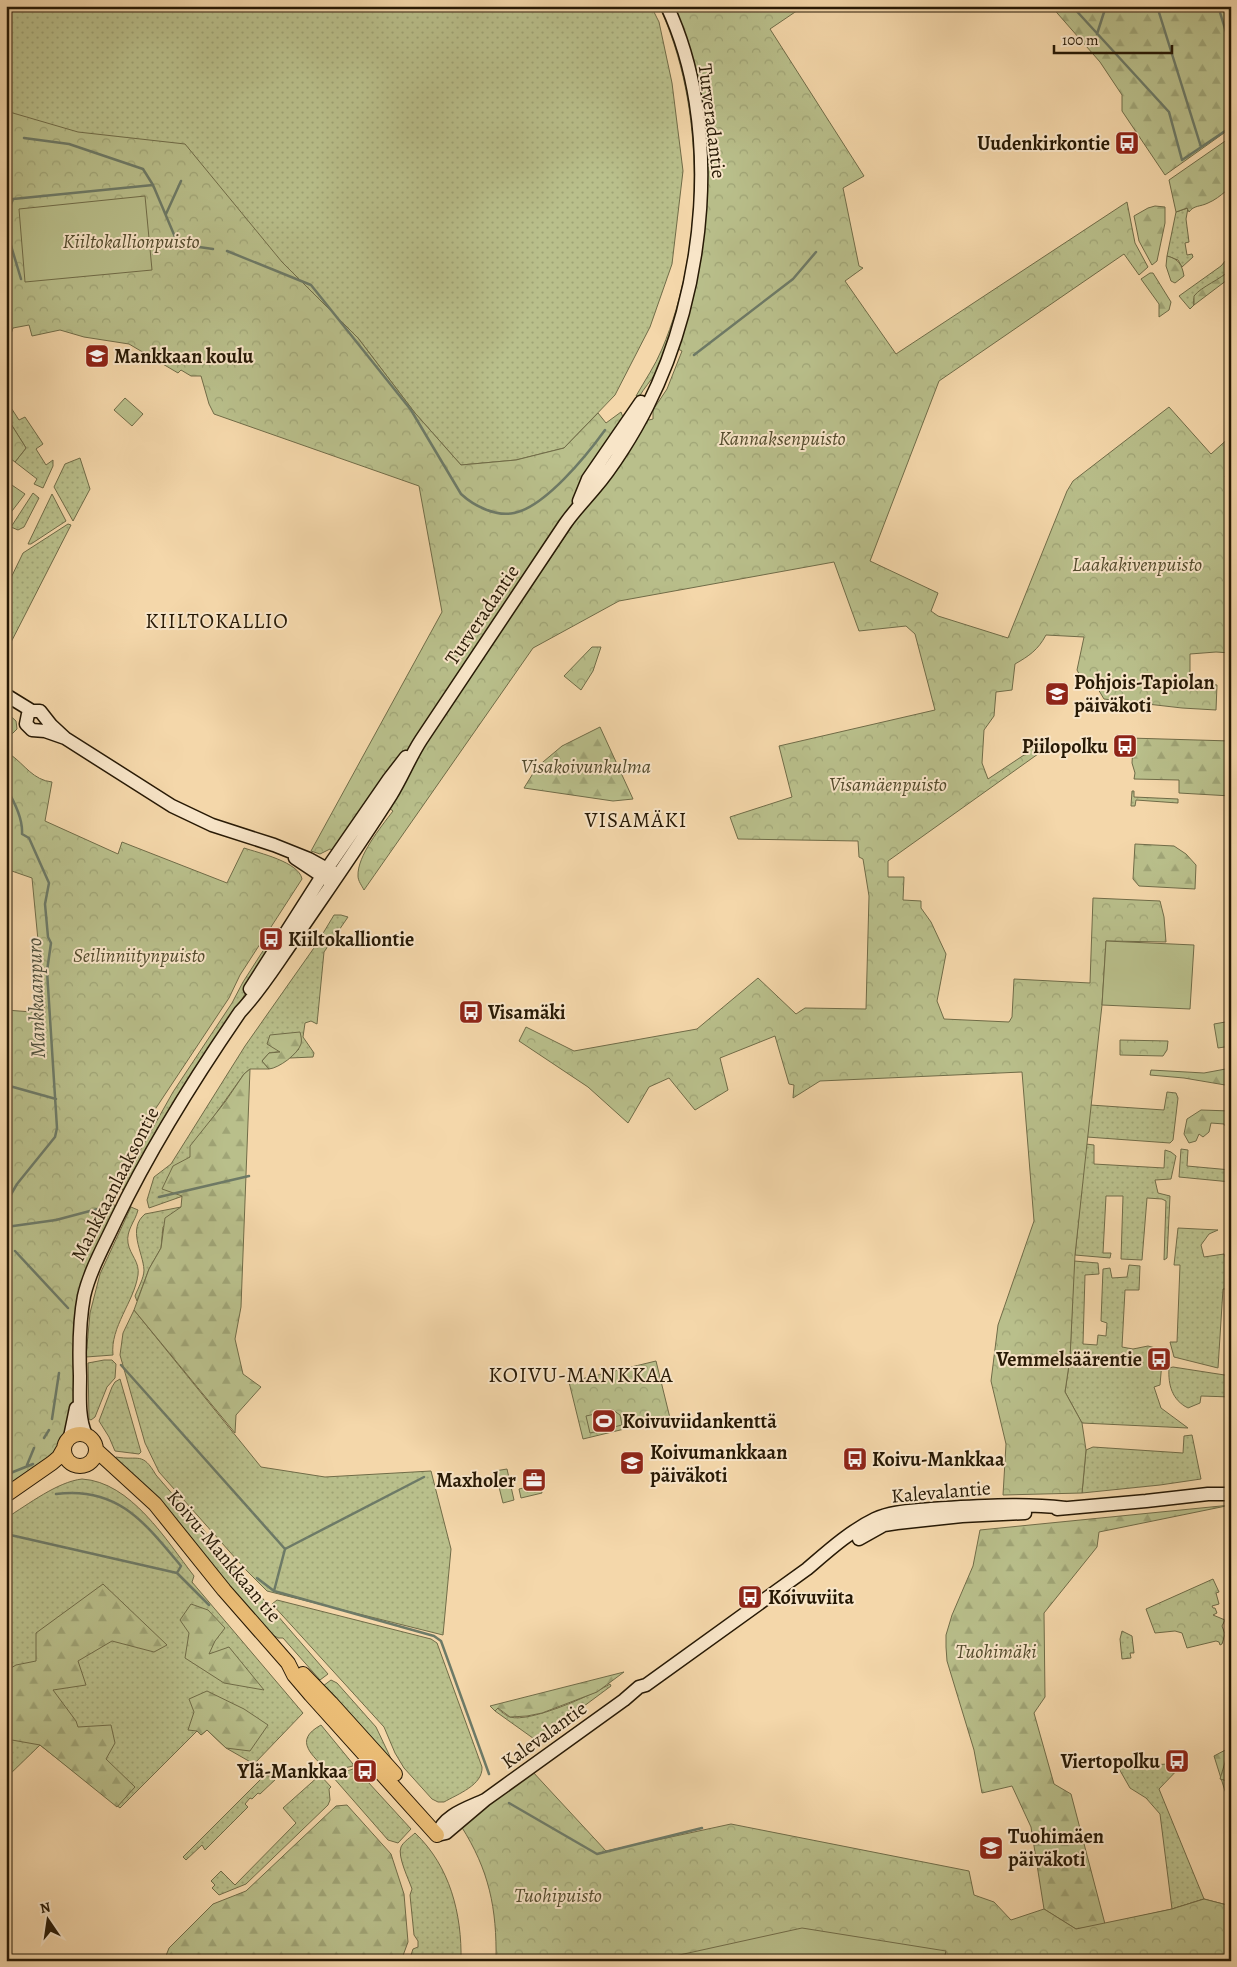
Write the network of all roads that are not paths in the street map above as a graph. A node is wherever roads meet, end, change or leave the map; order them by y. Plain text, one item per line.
1 (667, 6) edge
2 (6, 695) edge
3 (6, 704) edge
4 (29, 715) junction
5 (43, 725) junction
6 (330, 875) junction
7 (80, 1393) junction
8 (86, 1436) junction
9 (70, 1437) junction
10 (63, 1450) junction
11 (93, 1456) junction
12 (70, 1464) junction
13 (30, 1479) junction
14 (1231, 1487) edge
15 (1208, 1494) junction
16 (1231, 1494) edge
17 (6, 1495) edge
18 (441, 1831) joint

1 - 6 main road, Turveradantie
2 - 4 main road
3 - 4 main road
4 - 5 main road
4 - 5 main road
5 - 6 main road
6 - 7 main road, Mankkaanlaaksontie
7 - 8 main road, Mankkaanlaaksontie
7 - 9 main road, Mankkaanlaaksontie
8 - 9 main road
8 - 11 main road
9 - 10 main road
10 - 12 main road
10 - 13 main road
11 - 12 main road
11 - 18 main road, Koivu-Mankkaan tie
12 - 13 main road
13 - 17 main road
14 - 15 main road, Kalevalantie
15 - 16 main road, Kalevalantie
15 - 18 main road, Kalevalantie

